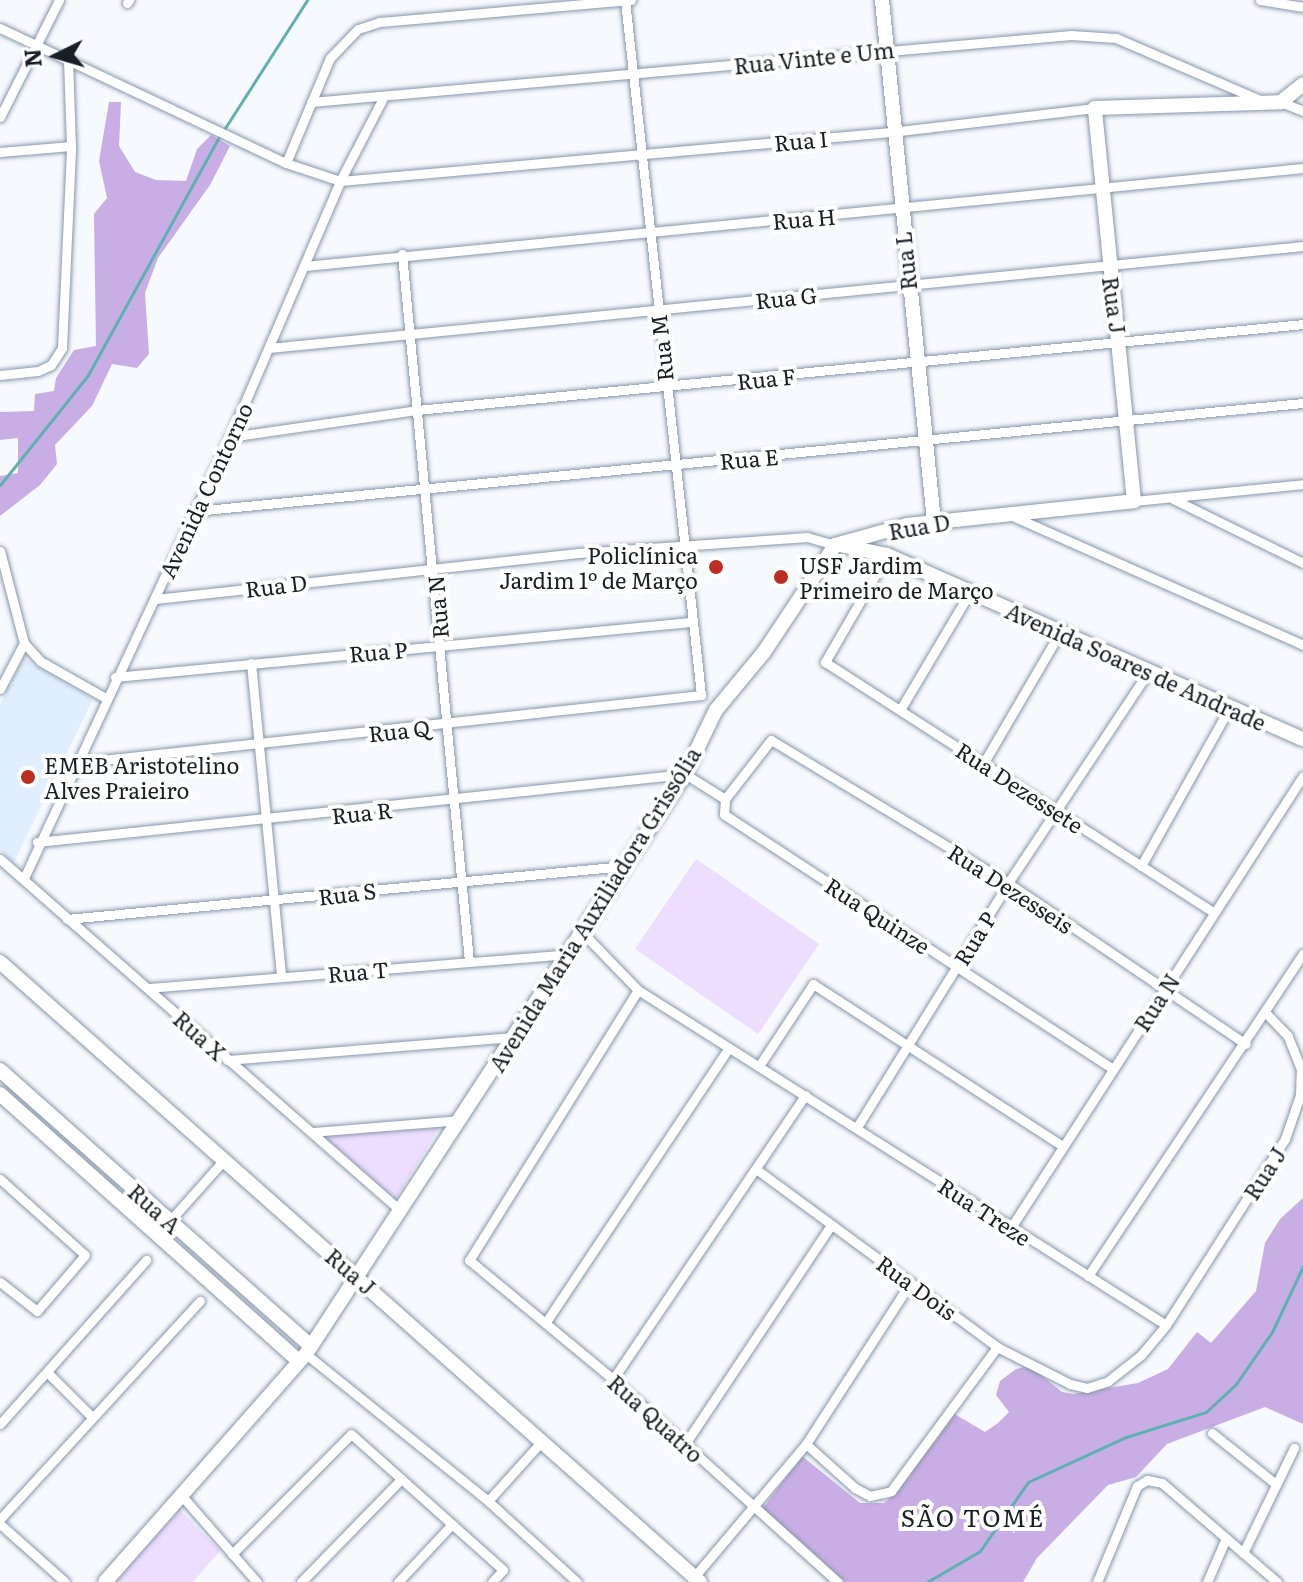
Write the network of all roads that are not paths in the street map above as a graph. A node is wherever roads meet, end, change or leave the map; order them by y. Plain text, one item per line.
1 (59, 0) edge
2 (625, 0) edge
3 (631, 0) edge
4 (882, 0) edge
5 (1260, 0) edge
6 (1303, 7) edge
7 (0, 28) edge
8 (38, 45) junction
9 (887, 49) junction
10 (68, 60) junction
11 (635, 75) junction
12 (1303, 84) edge
13 (382, 100) junction
14 (1262, 101) junction
15 (311, 102) junction
16 (1281, 102) junction
17 (1095, 108) junction
18 (1303, 111) edge
19 (0, 116) edge
20 (891, 132) junction
21 (71, 146) junction
22 (0, 152) edge
23 (640, 154) junction
24 (286, 163) junction
25 (1303, 168) edge
26 (340, 181) junction
27 (1104, 188) junction
28 (900, 210) junction
29 (649, 232) junction
30 (1303, 246) edge
31 (402, 254) junction
32 (305, 266) junction
33 (1110, 267) junction
34 (907, 285) junction
35 (657, 310) junction
36 (1303, 324) edge
37 (409, 336) junction
38 (1120, 343) junction
39 (269, 348) junction
40 (916, 363) junction
41 (0, 375) edge
42 (665, 388) junction
43 (1303, 403) edge
44 (417, 410) junction
45 (1128, 420) junction
46 (230, 437) junction
47 (925, 441) junction
48 (674, 465) junction
49 (1303, 484) edge
50 (426, 488) junction
51 (1171, 498) junction
52 (1134, 501) junction
53 (195, 511) junction
54 (1007, 514) junction
55 (934, 522) junction
56 (835, 545) junction
57 (682, 549) junction
58 (0, 551) edge
59 (887, 555) junction
60 (1303, 563) edge
61 (434, 566) junction
62 (969, 594) junction
63 (155, 599) junction
64 (690, 622) junction
65 (1060, 632) junction
66 (24, 643) junction
67 (441, 645) junction
68 (1303, 645) edge
69 (251, 663) junction
70 (1148, 672) junction
71 (115, 677) junction
72 (0, 689) edge
73 (701, 695) junction
74 (104, 697) junction
75 (1230, 707) junction
76 (716, 710) junction
77 (900, 710) junction
78 (447, 725) junction
79 (1303, 739) edge
80 (258, 743) junction
81 (75, 763) junction
82 (983, 764) junction
83 (685, 774) junction
84 (1303, 776) edge
85 (725, 799) junction
86 (454, 802) junction
87 (1056, 810) junction
88 (266, 822) junction
89 (37, 842) junction
90 (0, 859) edge
91 (625, 866) junction
92 (1141, 866) junction
93 (24, 878) junction
94 (461, 880) junction
95 (1008, 883) junction
96 (271, 902) junction
97 (1214, 913) junction
98 (67, 919) junction
99 (582, 932) junction
100 (568, 954) junction
101 (1303, 954) edge
102 (469, 961) junction
103 (0, 962) edge
104 (956, 966) junction
105 (281, 977) junction
106 (148, 988) junction
107 (638, 990) junction
108 (1163, 992) junction
109 (1266, 1013) junction
110 (515, 1037) junction
111 (907, 1043) junction
112 (1246, 1044) junction
113 (729, 1048) junction
114 (227, 1060) junction
115 (759, 1066) junction
116 (1113, 1069) junction
117 (0, 1070) edge
118 (0, 1094) edge
119 (805, 1095) junction
120 (461, 1120) junction
121 (857, 1127) junction
122 (312, 1132) junction
123 (1062, 1146) junction
124 (98, 1157) junction
125 (223, 1161) junction
126 (756, 1169) junction
127 (87, 1170) junction
128 (0, 1179) edge
129 (401, 1211) junction
130 (170, 1221) junction
131 (831, 1225) junction
132 (1010, 1229) junction
133 (159, 1233) junction
134 (146, 1260) dead end
135 (1088, 1276) junction
136 (358, 1278) junction
137 (0, 1282) edge
138 (911, 1282) junction
139 (200, 1301) dead end
140 (546, 1322) junction
141 (1166, 1325) junction
142 (997, 1347) junction
143 (305, 1354) junction
144 (47, 1372) junction
145 (613, 1379) junction
146 (1087, 1388) joint
147 (92, 1417) junction
148 (0, 1424) edge
149 (1212, 1433) dead end
150 (542, 1441) junction
151 (685, 1444) junction
152 (806, 1444) junction
153 (1294, 1448) dead end
154 (401, 1479) junction
155 (1276, 1484) junction
156 (181, 1495) junction
157 (488, 1501) junction
158 (756, 1508) junction
159 (0, 1522) edge
160 (452, 1524) junction
161 (1226, 1538) junction
162 (1243, 1553) junction
163 (232, 1554) junction
164 (697, 1579) edge
165 (65, 1582) edge
166 (105, 1582) edge
167 (257, 1582) edge
168 (301, 1582) edge
169 (398, 1582) edge
170 (492, 1582) edge
171 (577, 1582) edge
172 (838, 1582) edge
173 (1097, 1582) edge
174 (1207, 1582) edge
175 (1277, 1582) edge

1 - 8 street
2 - 3 street
2 - 11 street, Rua M
2 - 15 street
4 - 9 street, Rua L
5 - 6 street
7 - 8 street
8 - 10 street
8 - 19 street
9 - 11 street, Rua Vinte e Um
9 - 14 street, Rua Vinte e Um
9 - 20 street, Rua L
10 - 21 street
10 - 24 street
11 - 13 street, Rua Vinte e Um
11 - 23 street, Rua M
12 - 16 street
13 - 15 street, Rua Vinte e Um
13 - 26 street, Avenida Contorno
14 - 16 street, Rua Vinte e Um
14 - 17 street, Rua I
15 - 24 street
16 - 18 street, Rua Vinte e Um
17 - 20 street, Rua I
17 - 27 street, Rua J
20 - 23 street, Rua I
20 - 28 street, Rua L
21 - 22 street
21 - 41 street
23 - 26 street, Rua I
23 - 29 street, Rua M
24 - 26 street
25 - 27 street, Rua H
26 - 32 street, Avenida Contorno
27 - 28 street, Rua H
27 - 33 street, Rua J
28 - 29 street, Rua H
28 - 34 street, Rua L
29 - 31 street, Rua H
29 - 35 street, Rua M
30 - 33 street, Rua G
31 - 32 street, Rua H
31 - 37 street, Rua N
32 - 39 street, Avenida Contorno
33 - 34 street, Rua G
33 - 38 street, Rua J
34 - 35 street, Rua G
34 - 40 street, Rua L
35 - 37 street, Rua G
35 - 42 street, Rua M
36 - 38 street, Rua F
37 - 39 street, Rua G
37 - 44 street, Rua N
38 - 40 street, Rua F
38 - 45 street, Rua J
39 - 46 street, Avenida Contorno
40 - 42 street, Rua F
40 - 47 street, Rua L
42 - 44 street, Rua F
42 - 48 street, Rua M
43 - 45 street, Rua E
44 - 46 street, Rua F
44 - 50 street, Rua N
45 - 47 street, Rua E
45 - 52 street, Rua J
46 - 53 street, Avenida Contorno
47 - 48 street, Rua E
47 - 55 street, Rua L
48 - 50 street, Rua E
48 - 57 street, Rua M
49 - 51 street, Rua D
50 - 53 street, Rua E
50 - 61 street, Rua N
51 - 52 street, Rua D
51 - 60 street
52 - 54 street, Rua D
53 - 63 street, Avenida Contorno
54 - 55 street, Rua D
54 - 68 street
55 - 56 street, Rua D
56 - 57 street, Rua D
56 - 59 street, Avenida Soares de Andrade
56 - 76 street, Avenida Maria Auxiliadora Grissólia
57 - 61 street, Rua D
57 - 64 street, Rua M
58 - 66 street
59 - 62 street, Avenida Soares de Andrade
59 - 77 street, Rua Dezessete
61 - 63 street, Rua D
61 - 67 street, Rua N
62 - 65 street, Avenida Soares de Andrade
62 - 77 street
63 - 71 street, Avenida Contorno
64 - 67 street, Rua P
64 - 73 street, Rua M
65 - 70 street, Avenida Soares de Andrade
65 - 82 street
66 - 72 street
66 - 74 street
67 - 69 street, Rua P
67 - 78 street, Rua N
69 - 71 street, Rua P
69 - 80 street
70 - 75 street, Avenida Soares de Andrade
70 - 87 street, Rua P
71 - 74 street, Avenida Contorno
73 - 76 street
73 - 78 street, Rua Q
74 - 81 street, Avenida Contorno
75 - 79 street, Avenida Soares de Andrade
75 - 92 street
76 - 83 street, Avenida Maria Auxiliadora Grissólia
77 - 82 street, Rua Dezessete
78 - 80 street, Rua Q
78 - 86 street, Rua N
80 - 81 street, Rua Q
80 - 88 street
81 - 89 street, Avenida Contorno
82 - 87 street, Rua Dezessete
83 - 85 street
83 - 86 street, Rua R
83 - 91 street, Avenida Maria Auxiliadora Grissólia
84 - 97 street, Rua N
85 - 95 street, Rua Dezesseis
85 - 104 street, Rua Quinze
86 - 88 street, Rua R
86 - 94 street, Rua N
87 - 92 street, Rua Dezessete
87 - 95 street, Rua P
88 - 89 street, Rua R
88 - 96 street
89 - 93 street, Avenida Contorno
90 - 93 street, Rua X
91 - 94 street, Rua S
91 - 99 street, Avenida Maria Auxiliadora Grissólia
92 - 97 street, Rua Dezessete
93 - 98 street, Rua X
94 - 96 street, Rua S
94 - 102 street, Rua N
95 - 104 street, Rua P
95 - 108 street, Rua Dezesseis
96 - 98 street, Rua S
96 - 105 street
97 - 108 street, Rua N
98 - 106 street, Rua X
99 - 100 street, Avenida Maria Auxiliadora Grissólia
99 - 107 street, Rua Treze
100 - 102 street, Rua T
100 - 110 street, Avenida Maria Auxiliadora Grissólia
101 - 109 street
102 - 105 street, Rua T
103 - 125 street, Rua J
104 - 111 street, Rua P
104 - 116 street, Rua Quinze
105 - 106 street, Rua T
106 - 114 street, Rua X
107 - 113 street, Rua Treze
107 - 140 street, Rua Quatro
108 - 112 street, Rua Dezesseis
108 - 116 street, Rua N
109 - 112 street
109 - 141 street, Rua J
110 - 114 street
110 - 120 street, Avenida Maria Auxiliadora Grissólia
111 - 115 street
111 - 121 street, Rua P
111 - 123 street
112 - 135 street
113 - 115 street, Rua Treze
113 - 140 street
114 - 122 street, Rua X
115 - 119 street, Rua Treze
116 - 123 street, Rua N
117 - 124 street, Rua A
118 - 127 street, Rua A
119 - 121 street, Rua Treze
119 - 126 street
120 - 122 street
120 - 129 street, Avenida Maria Auxiliadora Grissólia
121 - 132 street, Rua Treze
122 - 129 street, Rua X
123 - 132 street, Rua N
124 - 127 street
124 - 130 street, Rua A
125 - 130 street
125 - 136 street, Rua J
126 - 131 street, Rua Dois
126 - 145 street
127 - 133 street, Rua A
128 - 137 street
129 - 136 street, Avenida Maria Auxiliadora Grissólia
130 - 133 street
130 - 143 street, Rua A
131 - 138 street, Rua Dois
131 - 151 street
132 - 135 street, Rua Treze
133 - 143 street, Rua A
134 - 144 street
135 - 141 street, Rua Treze
136 - 143 street, Avenida Maria Auxiliadora Grissólia
136 - 150 street, Rua J
138 - 142 street, Rua Dois
138 - 152 street
139 - 147 street
140 - 145 street, Rua Quatro
141 - 146 street, Rua J
142 - 146 street, Rua Dois
142 - 152 street
143 - 156 street, Avenida Maria Auxiliadora Grissólia
143 - 157 street, Rua A
144 - 147 street
144 - 148 street
145 - 151 street, Rua Quatro
147 - 159 street
149 - 155 street
150 - 157 street
150 - 164 street, Rua J
151 - 158 street, Rua Quatro
152 - 158 street
153 - 155 street
154 - 160 street
154 - 163 street
154 - 168 street
155 - 162 street
156 - 163 street
156 - 166 street, Avenida Maria Auxiliadora Grissólia
157 - 171 street, Rua A
158 - 164 street
158 - 172 street, Rua Quatro
159 - 165 street
160 - 169 street
160 - 170 street
161 - 162 street
161 - 173 street
161 - 174 street
162 - 175 street
163 - 167 street

